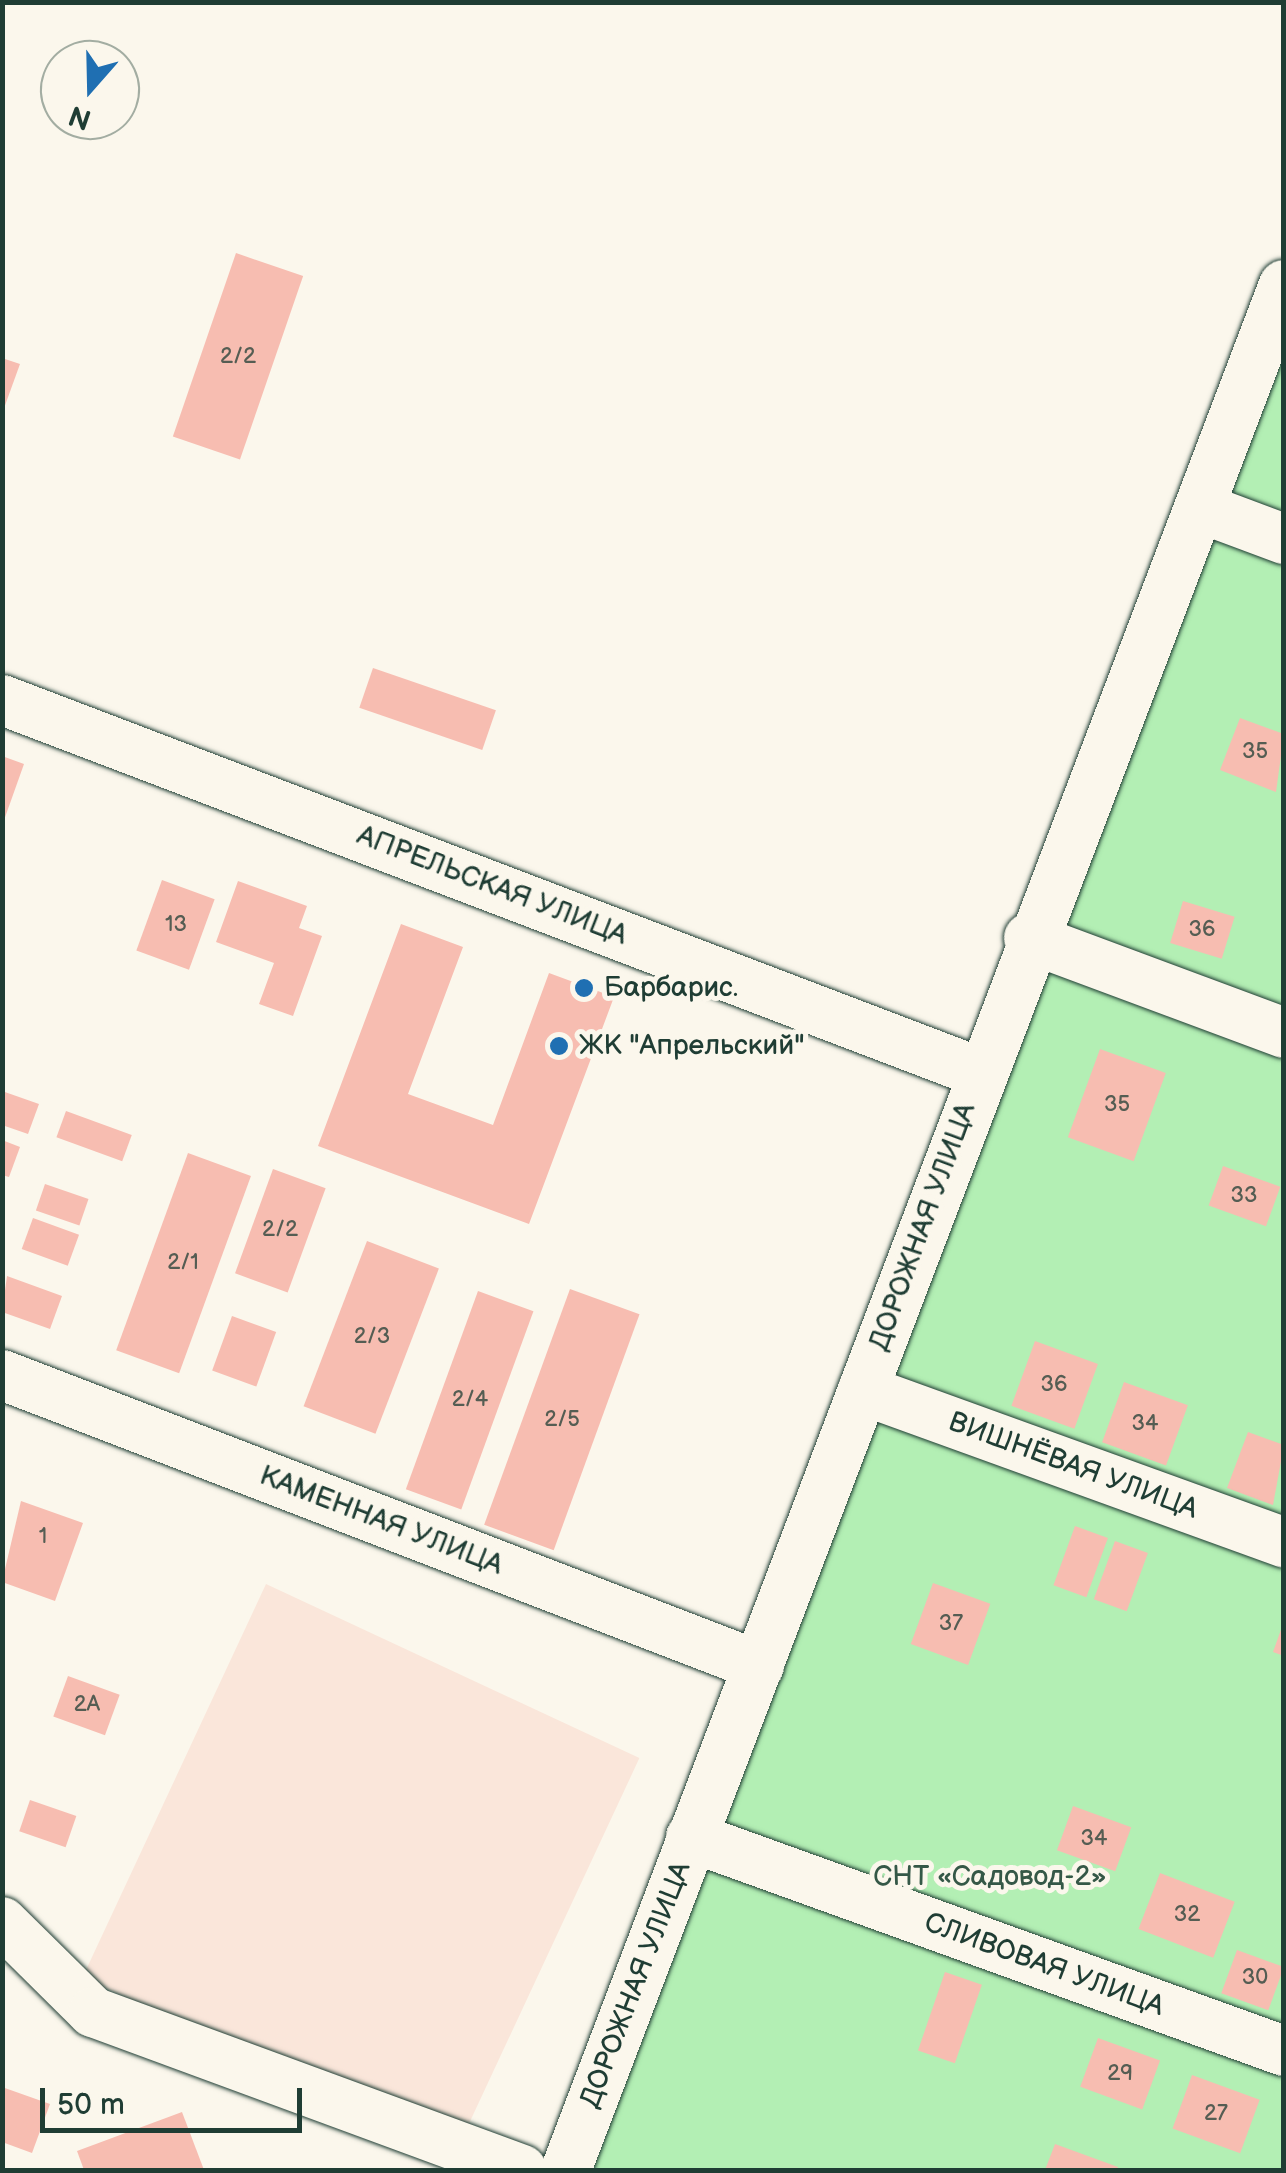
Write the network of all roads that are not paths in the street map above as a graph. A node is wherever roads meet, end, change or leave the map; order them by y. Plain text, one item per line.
1 (1284, 285) edge
2 (1200, 508) junction
3 (1284, 539) edge
4 (2, 700) edge
5 (1029, 938) junction
6 (1284, 1033) edge
7 (981, 1073) junction
8 (2, 1376) edge
9 (863, 1390) junction
10 (1284, 1542) edge
11 (759, 1666) junction
12 (691, 1837) junction
13 (2, 1922) edge
14 (1284, 2052) edge
15 (522, 2170) edge
16 (566, 2170) edge

1 - 2 street, ДОРОЖНАЯ УЛИЦА
2 - 3 street
2 - 5 street, ДОРОЖНАЯ УЛИЦА
4 - 7 street, АПРЕЛЬСКАЯ УЛИЦА
5 - 6 street
5 - 7 street, ДОРОЖНАЯ УЛИЦА
7 - 9 street, ДОРОЖНАЯ УЛИЦА
8 - 11 street, КАМЕННАЯ УЛИЦА
9 - 10 street, ВИШНЁВАЯ УЛИЦА
9 - 11 street, ДОРОЖНАЯ УЛИЦА
11 - 12 street, ДОРОЖНАЯ УЛИЦА
12 - 14 street, СЛИВОВАЯ УЛИЦА
12 - 16 street, ДОРОЖНАЯ УЛИЦА
13 - 15 street

